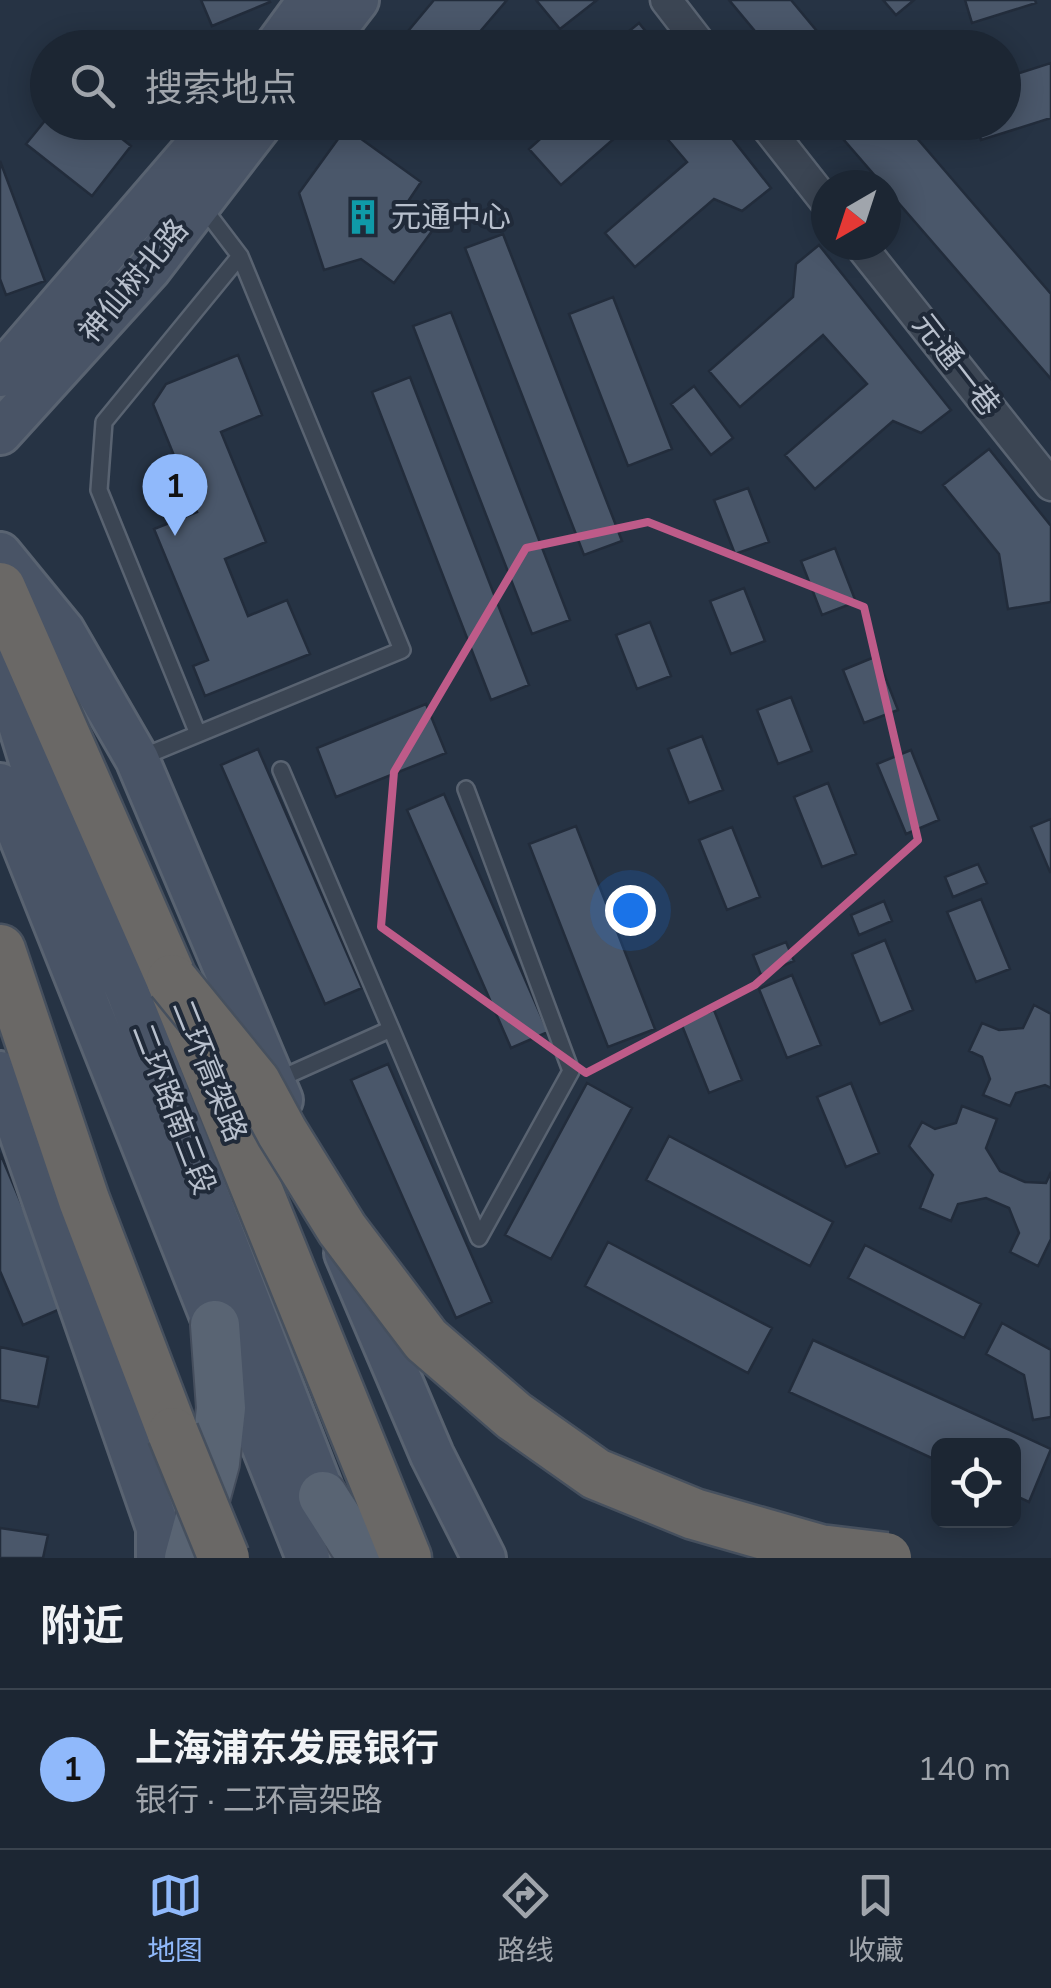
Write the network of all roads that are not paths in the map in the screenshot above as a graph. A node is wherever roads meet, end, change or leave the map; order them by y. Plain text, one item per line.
1 (310, 0) edge
2 (356, 0) edge
3 (666, 0) edge
4 (288, 30) edge
5 (334, 30) edge
6 (690, 30) edge
7 (202, 140) edge
8 (248, 140) edge
9 (777, 140) edge
10 (811, 183) edge
11 (199, 203) junction
12 (240, 256) junction
13 (872, 260) edge
14 (0, 375) edge
15 (0, 434) edge
16 (1051, 485) edge
17 (0, 554) edge
18 (0, 588) edge
19 (0, 660) edge
20 (198, 734) junction
21 (137, 759) junction
22 (282, 770) dead end
23 (0, 785) edge
24 (466, 789) dead end
25 (0, 950) edge
26 (130, 994) junction
27 (391, 1028) junction
28 (0, 1072) edge
29 (273, 1081) junction
30 (84, 1200) junction
31 (215, 1326) junction
32 (323, 1496) junction
33 (158, 1558) edge
34 (189, 1558) edge
35 (198, 1558) edge
36 (224, 1558) edge
37 (308, 1558) edge
38 (348, 1558) edge
39 (369, 1558) edge
40 (406, 1558) edge
41 (484, 1558) edge
42 (886, 1558) edge

1 - 4 main road
2 - 5 main road
3 - 6 street
7 - 14 main road
8 - 11 main road, 神仙树北路
9 - 10 street
11 - 12 lane
11 - 15 main road, 神仙树北路
12 - 20 lane
12 - 20 lane
13 - 16 street, 元通一巷
17 - 21 main road
18 - 26 highway, 二环高架路
19 - 26 main road, 二环路南三段
20 - 21 lane
21 - 29 main road
22 - 27 lane
23 - 26 main road, 二环路南三段
24 - 27 lane
25 - 30 highway
26 - 31 main road, 二环路南三段
26 - 32 main road, 二环路南三段
26 - 40 highway, 二环高架路, bridge
26 - 42 highway, bridge
27 - 29 lane
28 - 33 main road
29 - 41 main road
30 - 35 highway
30 - 36 highway, bridge
31 - 34 main road
31 - 37 main road, 二环路南三段
32 - 38 main road, 二环路南三段
32 - 39 main road

